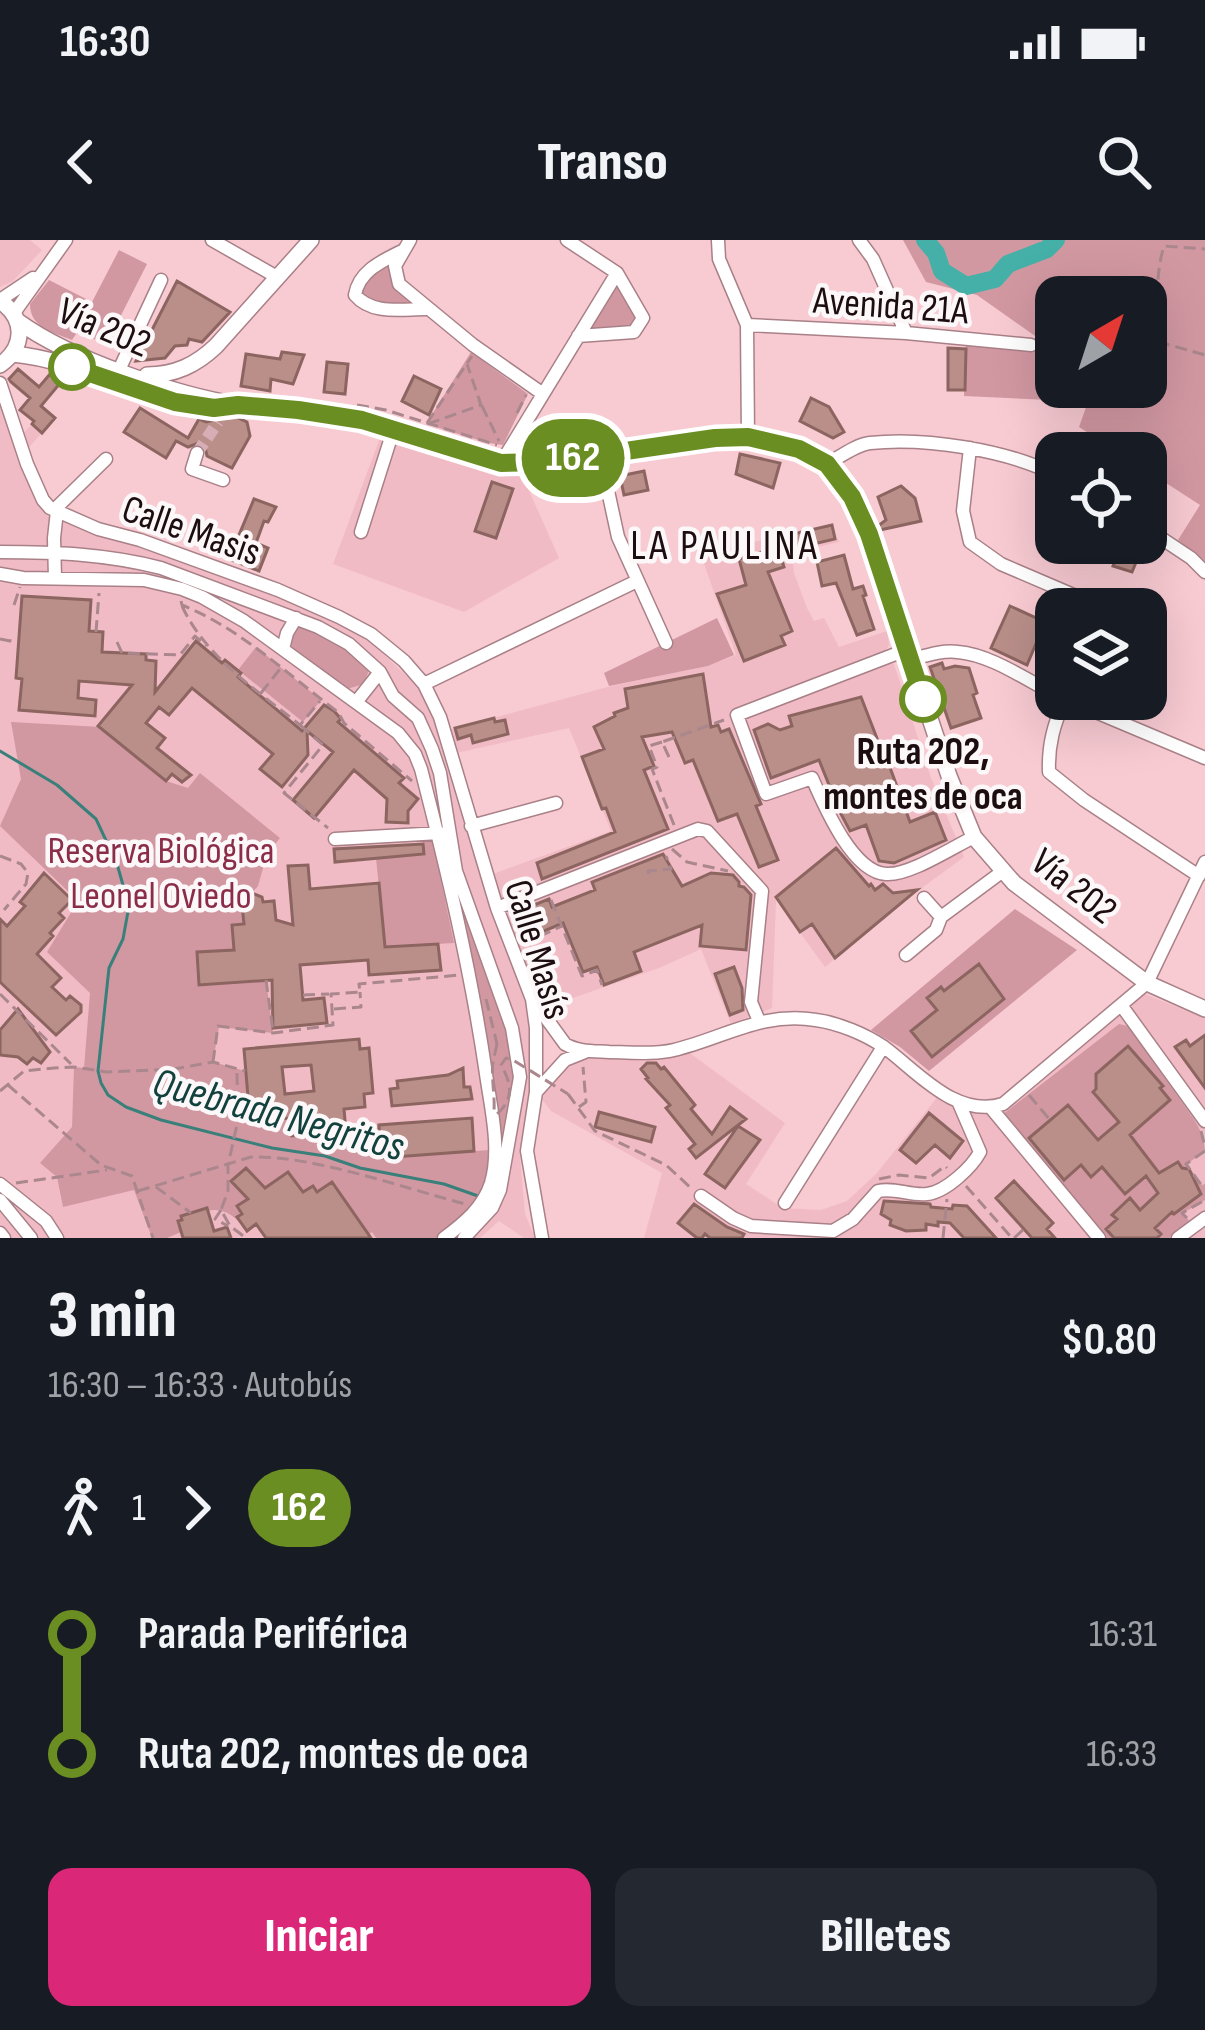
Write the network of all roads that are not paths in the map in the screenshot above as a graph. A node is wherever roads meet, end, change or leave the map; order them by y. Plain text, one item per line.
1 (66, 240) edge
2 (212, 240) edge
3 (310, 240) edge
4 (567, 240) edge
5 (718, 240) edge
6 (859, 240) edge
7 (407, 245) edge
8 (47, 266) junction
9 (617, 273) junction
10 (277, 277) junction
11 (160, 280) dead end
12 (0, 300) edge
13 (426, 309) junction
14 (16, 317) junction
15 (747, 326) junction
16 (906, 333) junction
17 (578, 336) junction
18 (1031, 345) road end
19 (212, 350) junction
20 (4, 364) edge
21 (72, 367) junction
22 (123, 371) junction
23 (197, 373) junction
24 (0, 383) edge
25 (167, 388) junction
26 (543, 394) junction
27 (200, 398) junction
28 (238, 405) junction
29 (394, 428) junction
30 (748, 437) junction
31 (970, 448) junction
32 (197, 453) dead end
33 (600, 454) junction
34 (106, 459) dead end
35 (501, 463) junction
36 (827, 464) junction
37 (1035, 466) edge
38 (223, 480) dead end
39 (56, 511) junction
40 (361, 532) dead end
41 (1167, 542) edge
42 (0, 552) edge
43 (54, 552) junction
44 (119, 558) junction
45 (1205, 572) edge
46 (0, 574) edge
47 (55, 578) junction
48 (117, 579) junction
49 (637, 581) junction
50 (1057, 588) edge
51 (296, 618) junction
52 (667, 643) dead end
53 (283, 649) junction
54 (908, 655) junction
55 (380, 672) junction
56 (424, 684) junction
57 (1035, 684) edge
58 (356, 701) junction
59 (1057, 720) edge
60 (1115, 720) edge
61 (424, 731) junction
62 (406, 742) junction
63 (1205, 758) edge
64 (556, 803) dead end
65 (471, 826) junction
66 (442, 833) junction
67 (334, 835) road end
68 (974, 837) junction
69 (1205, 862) edge
70 (1003, 871) junction
71 (1199, 876) junction
72 (924, 898) dead end
73 (497, 908) junction
74 (940, 917) junction
75 (906, 955) dead end
76 (1147, 982) junction
77 (532, 999) junction
78 (1121, 1005) junction
79 (1205, 1009) edge
80 (759, 1021) junction
81 (883, 1047) junction
82 (585, 1052) junction
83 (536, 1092) junction
84 (958, 1101) junction
85 (992, 1108) junction
86 (1205, 1121) edge
87 (4, 1180) edge
88 (701, 1196) road end
89 (0, 1199) edge
90 (785, 1202) dead end
91 (1205, 1218) edge
92 (42, 1219) junction
93 (29, 1235) edge
94 (57, 1238) edge
95 (444, 1238) edge
96 (464, 1238) edge
97 (542, 1238) edge
98 (1099, 1238) edge
99 (1178, 1238) edge

1 - 8 street
2 - 10 street
3 - 10 main road
4 - 9 street
5 - 15 street
6 - 16 street
7 - 13 street
7 - 13 street
8 - 12 street
8 - 14 street
9 - 17 street
9 - 17 street
10 - 19 main road
11 - 22 street
12 - 14 main road, Vía 202
13 - 26 street
14 - 20 main road
14 - 22 main road, Vía 202
15 - 16 street, Avenida 21A
15 - 30 street
16 - 18 street, Avenida 21A
17 - 26 street
19 - 22 main road
19 - 23 main road
20 - 21 main road, Vía 202
21 - 25 main road
21 - 28 main road, Vía 202
22 - 25 main road, Vía 202
23 - 25 main road
23 - 27 main road
24 - 39 street
25 - 27 main road, Vía 202
26 - 35 street
27 - 28 main road, Vía 202
28 - 29 main road, Vía 202
29 - 35 main road, Vía 202
29 - 40 street
30 - 33 main road, Vía 202
30 - 36 main road, Vía 202
31 - 36 street
31 - 37 street
31 - 50 street
32 - 38 street
33 - 35 main road, Vía 202
33 - 49 street
34 - 39 street
36 - 54 main road, Vía 202
39 - 43 street
39 - 56 street, Calle Masis
41 - 45 street
42 - 43 street
43 - 44 street
43 - 47 street
44 - 48 street
44 - 51 street
46 - 47 street
47 - 48 street
48 - 53 street
49 - 52 street
49 - 56 street
51 - 53 street
51 - 55 street
53 - 58 street
54 - 57 street
54 - 68 main road, Vía 202
54 - 68 street
55 - 58 street
55 - 61 street
56 - 65 street, Calle Masís
58 - 62 street
59 - 71 street
60 - 63 street
61 - 62 street
61 - 66 street
62 - 66 street
64 - 65 street
65 - 73 street, Calle Masís
66 - 67 street
66 - 95 street
66 - 96 street
68 - 70 main road, Vía 202
69 - 71 street
70 - 74 street
70 - 76 main road, Vía 202
71 - 76 street
72 - 74 street
73 - 77 street, Calle Masís
73 - 80 street
74 - 75 street
76 - 78 street
76 - 79 main road, Vía 202
77 - 82 street
77 - 83 street, Calle Masís
78 - 85 street
78 - 86 street
80 - 81 street
80 - 82 street
81 - 84 street
81 - 90 street
82 - 83 street
83 - 97 street, Calle Masís
84 - 85 street
84 - 88 street
85 - 98 street
87 - 92 street
89 - 93 street
91 - 99 street
92 - 93 street
92 - 94 street

